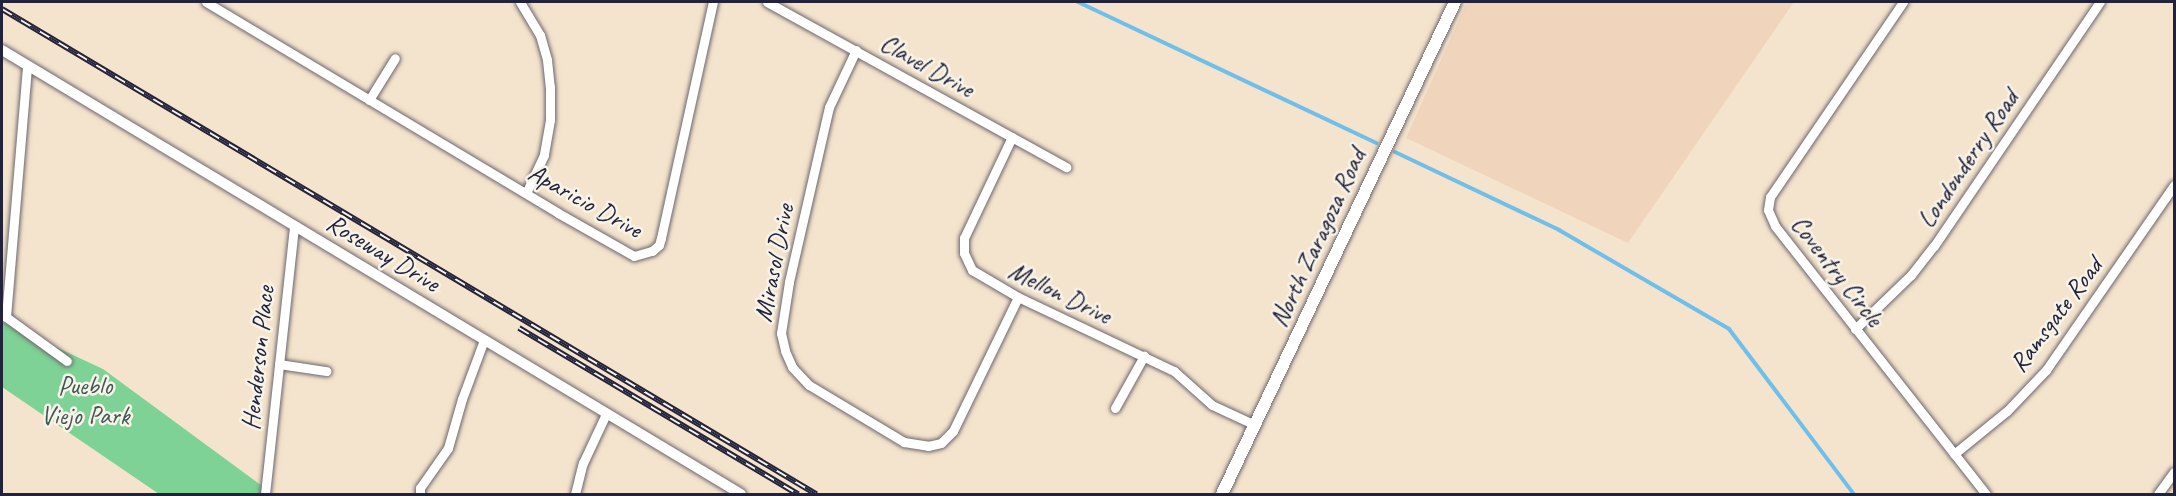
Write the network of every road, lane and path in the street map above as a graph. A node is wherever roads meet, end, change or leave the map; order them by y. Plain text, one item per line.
1 (206, 2) edge
2 (520, 2) edge
3 (713, 2) edge
4 (767, 2) edge
5 (1455, 2) edge
6 (1903, 2) edge
7 (2100, 2) edge
8 (2, 50) edge
9 (856, 50) junction
10 (394, 58) dead end
11 (27, 66) junction
12 (369, 99) junction
13 (1012, 137) junction
14 (1066, 167) dead end
15 (2175, 185) edge
16 (526, 193) junction
17 (294, 226) junction
18 (1018, 297) junction
19 (4, 316) edge
20 (1855, 329) junction
21 (484, 340) junction
22 (1144, 356) junction
23 (67, 361) dead end
24 (279, 364) junction
25 (326, 371) dead end
26 (1115, 408) dead end
27 (606, 414) junction
28 (1255, 425) junction
29 (1954, 454) junction
30 (2175, 472) edge
31 (265, 495) edge
32 (420, 495) edge
33 (575, 495) edge
34 (741, 495) edge
35 (1222, 495) edge
36 (1986, 495) edge
37 (2158, 495) edge

1 - 12 street, Aparicio Drive
2 - 16 street
3 - 16 street, Aparicio Drive
4 - 9 street, Clavel Drive
5 - 28 main road, North Zaragoza Road
6 - 20 street, Coventry Circle
7 - 20 street, Londonderry Road
8 - 11 street, Roseway Drive
9 - 13 street, Clavel Drive
9 - 18 street, Mirasol Drive
10 - 12 street
11 - 17 street, Roseway Drive
11 - 19 street
12 - 16 street, Aparicio Drive
13 - 14 street, Clavel Drive
13 - 18 street, Mellon Drive
15 - 29 street, Ramsgate Road
17 - 21 street, Roseway Drive
17 - 24 street, Henderson Place
18 - 22 street, Mellon Drive
19 - 23 street
20 - 29 street, Coventry Circle
21 - 27 street, Roseway Drive
21 - 32 street
22 - 26 street
22 - 28 street, Mellon Drive
24 - 25 street
24 - 31 street, Henderson Place
27 - 33 street
27 - 34 street, Roseway Drive
28 - 35 main road, North Zaragoza Road
29 - 36 street, Coventry Circle
30 - 37 street

